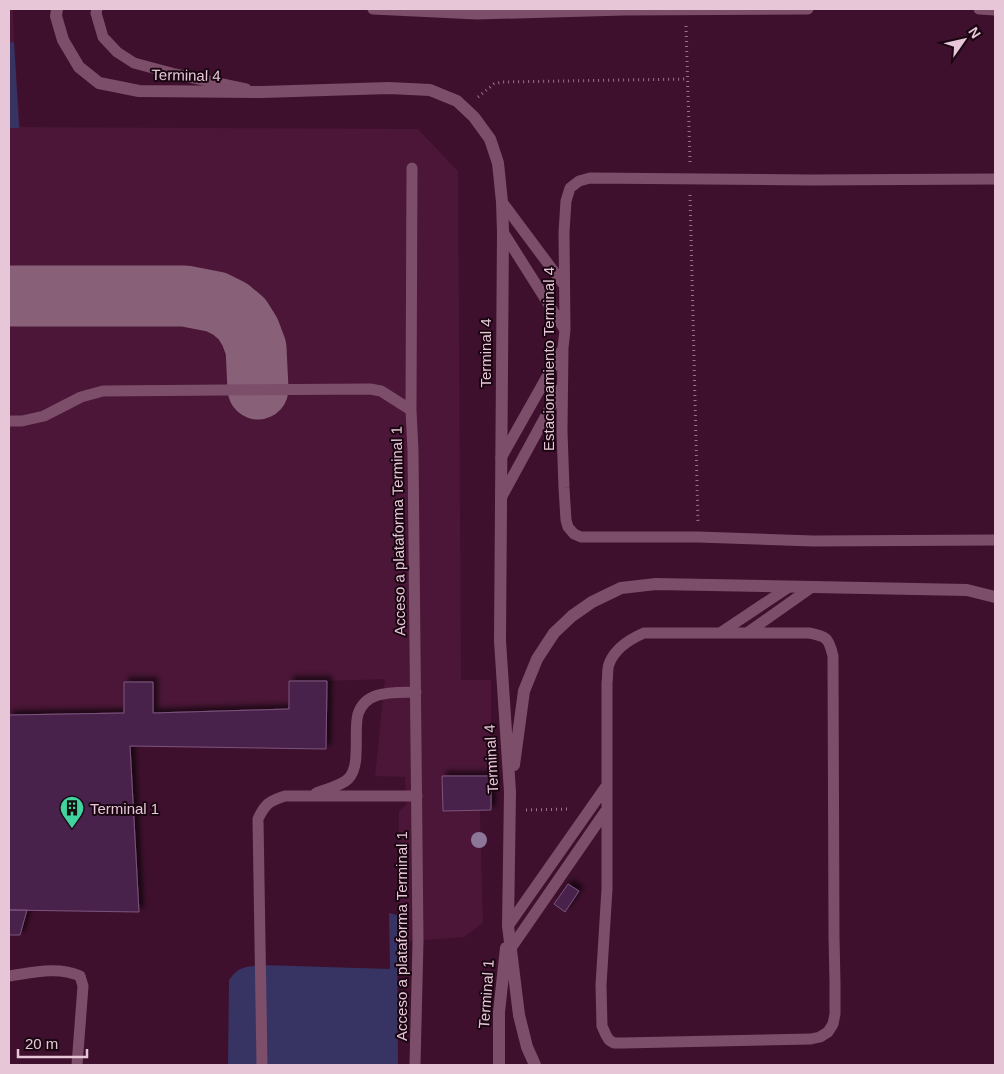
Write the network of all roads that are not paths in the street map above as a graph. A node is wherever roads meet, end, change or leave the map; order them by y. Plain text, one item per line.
1 (57, 9) edge
2 (97, 9) edge
3 (372, 9) edge
4 (808, 9) edge
5 (979, 9) edge
6 (995, 10) edge
7 (262, 92) junction
8 (412, 168) dead end
9 (995, 179) edge
10 (502, 202) junction
11 (503, 232) junction
12 (564, 285) junction
13 (565, 330) junction
14 (563, 348) junction
15 (562, 385) junction
16 (410, 410) junction
17 (9, 421) edge
18 (501, 458) junction
19 (501, 498) junction
20 (995, 540) edge
21 (789, 586) junction
22 (812, 587) junction
23 (995, 597) edge
24 (720, 632) junction
25 (747, 633) junction
26 (416, 692) junction
27 (607, 785) junction
28 (510, 792) junction
29 (310, 796) junction
30 (416, 796) junction
31 (607, 809) junction
32 (508, 926) junction
33 (511, 948) junction
34 (9, 976) edge
35 (77, 1065) edge
36 (262, 1065) edge
37 (415, 1065) edge
38 (499, 1065) edge
39 (535, 1065) edge

1 - 7 street, Terminal 4
2 - 7 lane
3 - 4 lane
5 - 6 lane
7 - 10 street, Terminal 4
8 - 16 lane
9 - 12 lane, Estacionamiento Terminal 4
10 - 11 street, Terminal 4
10 - 12 lane
11 - 13 lane
11 - 18 street, Terminal 4
12 - 13 lane, Estacionamiento Terminal 4
13 - 14 lane, Estacionamiento Terminal 4
14 - 15 lane, Estacionamiento Terminal 4
14 - 18 lane
15 - 19 lane
15 - 20 lane, Estacionamiento Terminal 4
16 - 17 lane, Acceso a plataforma Terminal 1
16 - 26 lane, Acceso a plataforma Terminal 1
18 - 19 street, Terminal 4
19 - 28 street, Terminal 4
21 - 22 street
21 - 24 lane
21 - 28 street
22 - 23 street
22 - 25 lane
24 - 25 lane
24 - 27 lane
25 - 31 lane
26 - 29 lane
26 - 30 lane, Acceso a plataforma Terminal 1
27 - 31 lane
27 - 32 lane
28 - 32 street, Terminal 4
29 - 30 lane
29 - 36 lane
30 - 37 lane, Acceso a plataforma Terminal 1
31 - 33 lane
32 - 33 street, Terminal 4
32 - 38 street, Terminal 1
33 - 39 street, Terminal 4
34 - 35 lane

